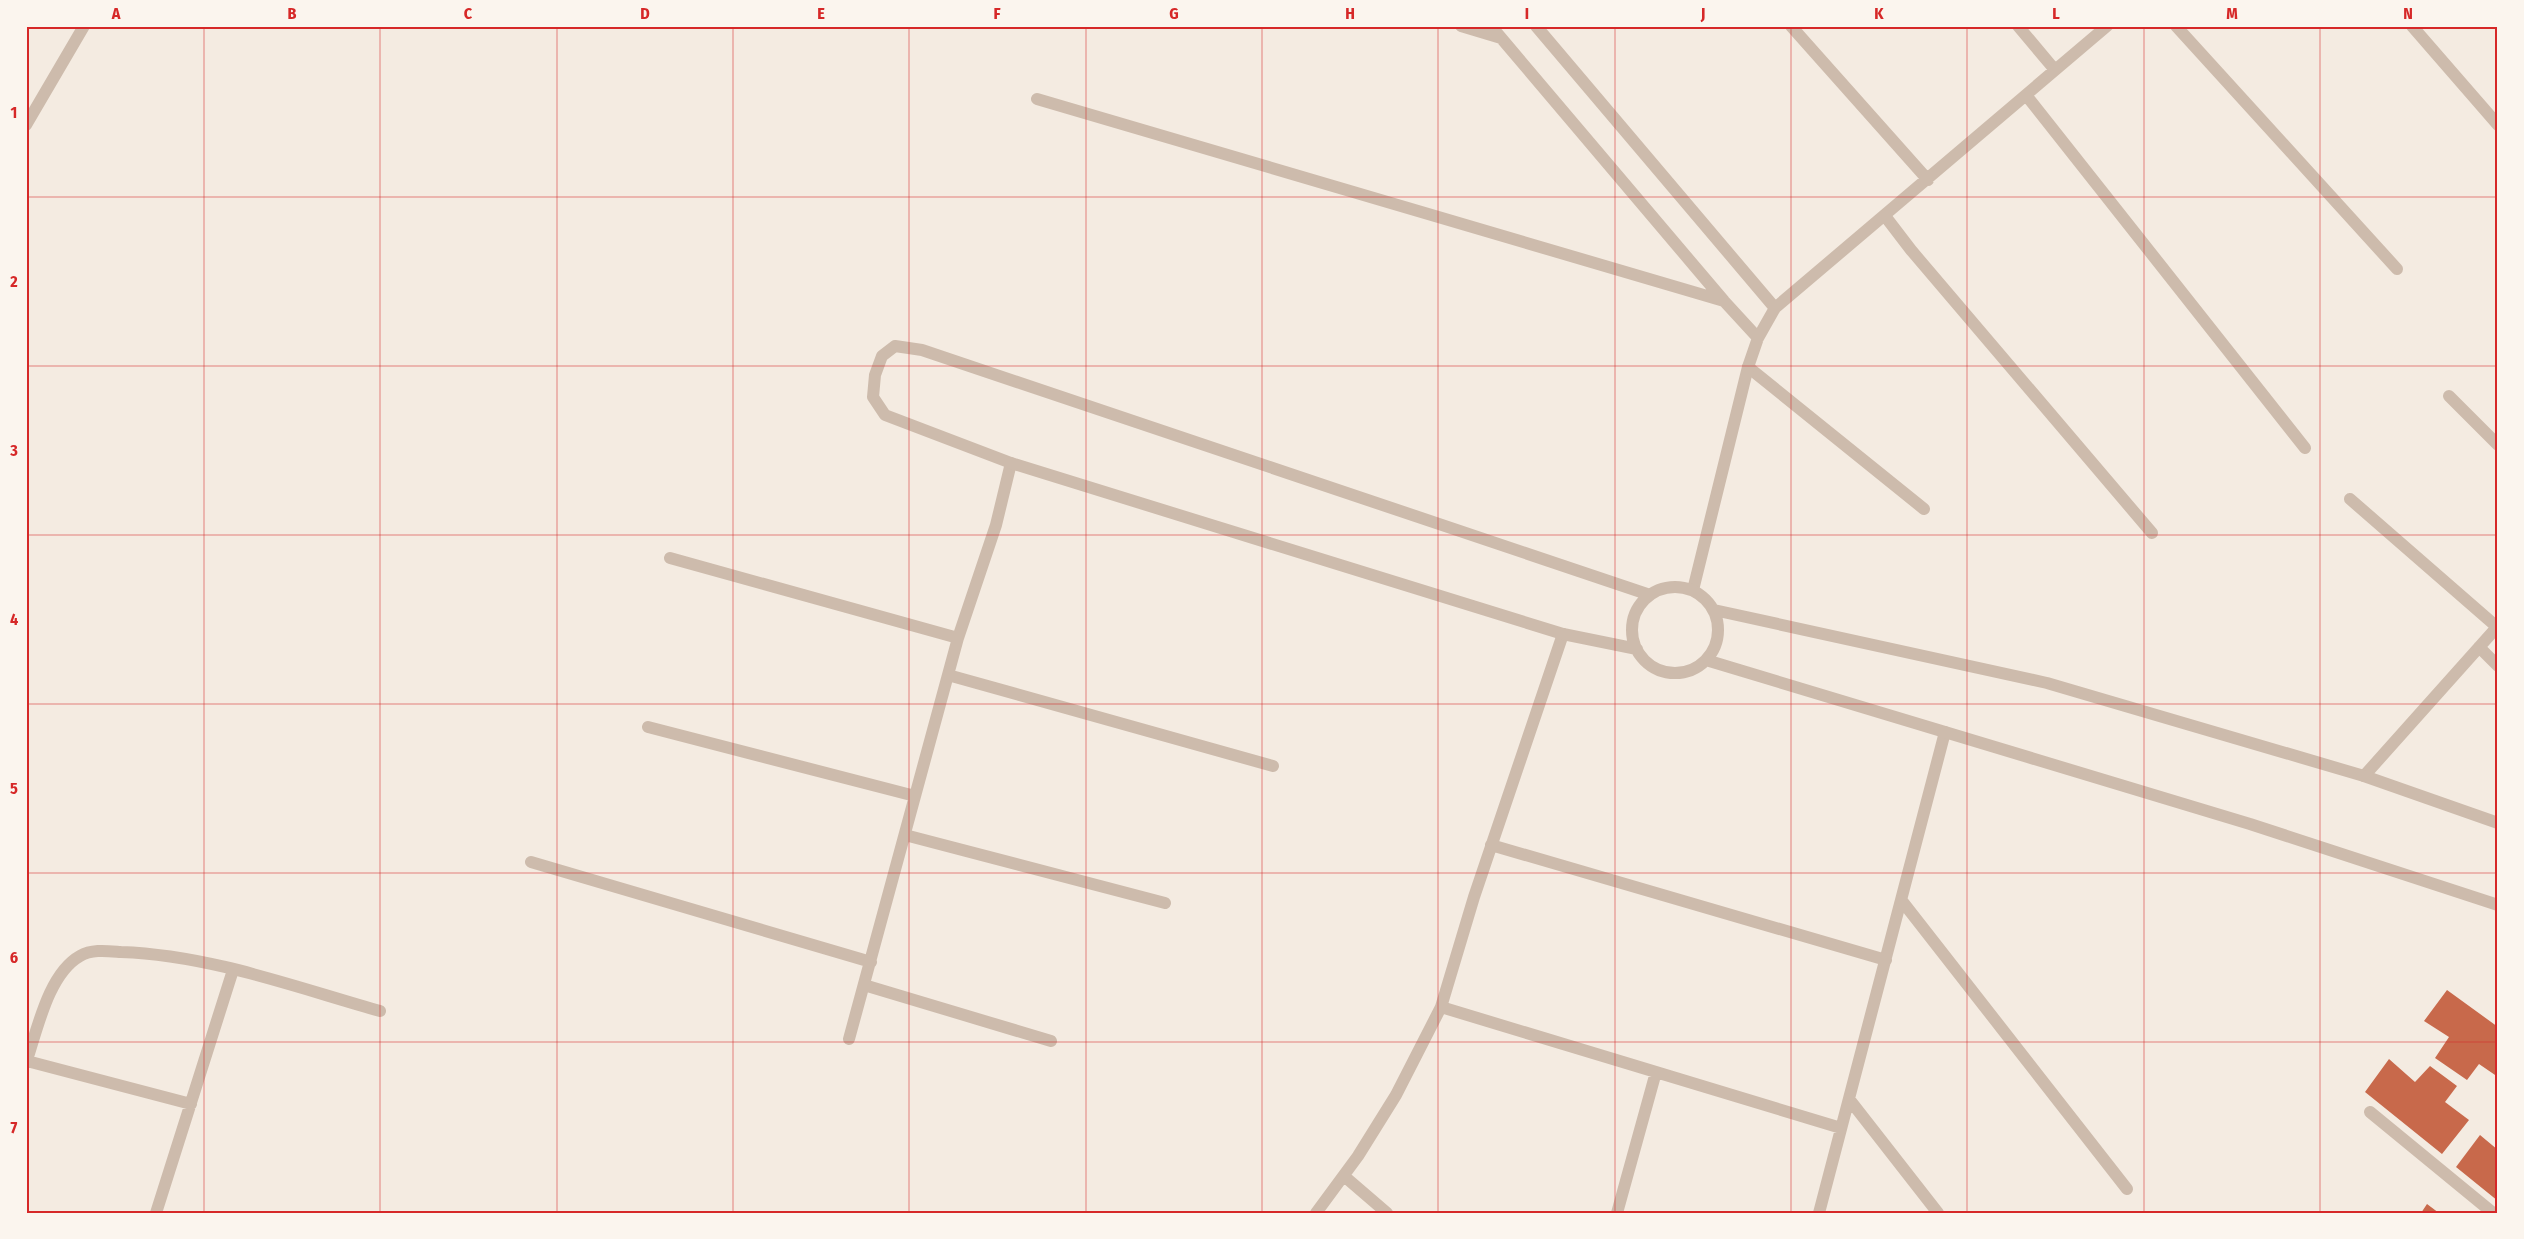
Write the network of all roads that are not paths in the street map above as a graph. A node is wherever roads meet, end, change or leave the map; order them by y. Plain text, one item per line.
1 (84, 26) edge
2 (1461, 26) edge
3 (1491, 26) edge
4 (1791, 26) edge
5 (2018, 26) edge
6 (2107, 26) edge
7 (2176, 26) edge
8 (2412, 26) edge
9 (1542, 28) edge
10 (1501, 38) junction
11 (2055, 70) junction
12 (2026, 95) junction
13 (1037, 99) dead end
14 (26, 125) edge
15 (2498, 125) edge
16 (1928, 180) junction
17 (1885, 216) junction
18 (2397, 269) dead end
19 (1724, 302) junction
20 (1775, 308) junction
21 (1758, 338) junction
22 (1748, 367) junction
23 (2449, 396) dead end
24 (2498, 445) edge
25 (2305, 448) dead end
26 (1011, 462) junction
27 (2350, 499) dead end
28 (1924, 509) dead end
29 (2152, 533) dead end
30 (670, 558) dead end
31 (1692, 590) junction
32 (1650, 595) junction
33 (1714, 610) junction
34 (2497, 626) edge
35 (1564, 634) junction
36 (958, 638) junction
37 (2479, 647) junction
38 (1637, 649) junction
39 (1706, 660) junction
40 (2498, 666) edge
41 (948, 675) junction
42 (648, 727) dead end
43 (1945, 732) junction
44 (1273, 766) dead end
45 (2364, 776) junction
46 (915, 796) junction
47 (2498, 822) edge
48 (905, 835) junction
49 (1491, 845) junction
50 (531, 862) dead end
51 (1902, 901) junction
52 (1165, 903) dead end
53 (2498, 905) edge
54 (1886, 960) junction
55 (870, 962) junction
56 (234, 970) junction
57 (864, 985) junction
58 (1441, 1007) junction
59 (380, 1011) dead end
60 (849, 1039) dead end
61 (1051, 1041) dead end
62 (27, 1062) edge
63 (1656, 1072) junction
64 (1849, 1099) junction
65 (191, 1104) junction
66 (2370, 1112) dead end
67 (1841, 1128) junction
68 (1344, 1176) junction
69 (2127, 1189) dead end
70 (156, 1213) edge
71 (1316, 1213) edge
72 (1387, 1213) edge
73 (1617, 1213) edge
74 (1819, 1213) edge
75 (1938, 1213) edge
76 (2494, 1213) edge

1 - 14 street
2 - 10 street
3 - 10 street
4 - 16 street
5 - 11 street
6 - 11 street
7 - 18 street
8 - 15 street
9 - 20 street
10 - 19 street
11 - 12 street
12 - 16 street
12 - 25 street
13 - 19 street
16 - 17 street
17 - 20 street
17 - 29 street
19 - 21 street
20 - 21 street
21 - 22 street
22 - 28 street
22 - 31 street
23 - 24 street
26 - 32 street
26 - 35 street
26 - 36 street
27 - 34 street
30 - 36 street
31 - 32 street
31 - 33 street
32 - 38 street
33 - 39 street
33 - 45 street
34 - 37 street
35 - 38 street
35 - 49 street
36 - 41 street
37 - 40 street
37 - 45 street
38 - 39 street
39 - 43 street
41 - 44 street
41 - 46 street
42 - 46 street
43 - 51 street
43 - 53 street
45 - 47 street
46 - 48 street
48 - 52 street
48 - 55 street
49 - 54 street
49 - 58 street
50 - 55 street
51 - 54 street
51 - 69 street
54 - 64 street
55 - 57 street
56 - 59 street
56 - 62 street
56 - 65 street
57 - 60 street
57 - 61 street
58 - 63 street
58 - 68 street
62 - 65 street
63 - 67 street
63 - 73 street
64 - 67 street
64 - 75 street
65 - 70 street
66 - 76 street
67 - 74 street
68 - 71 street
68 - 72 street

